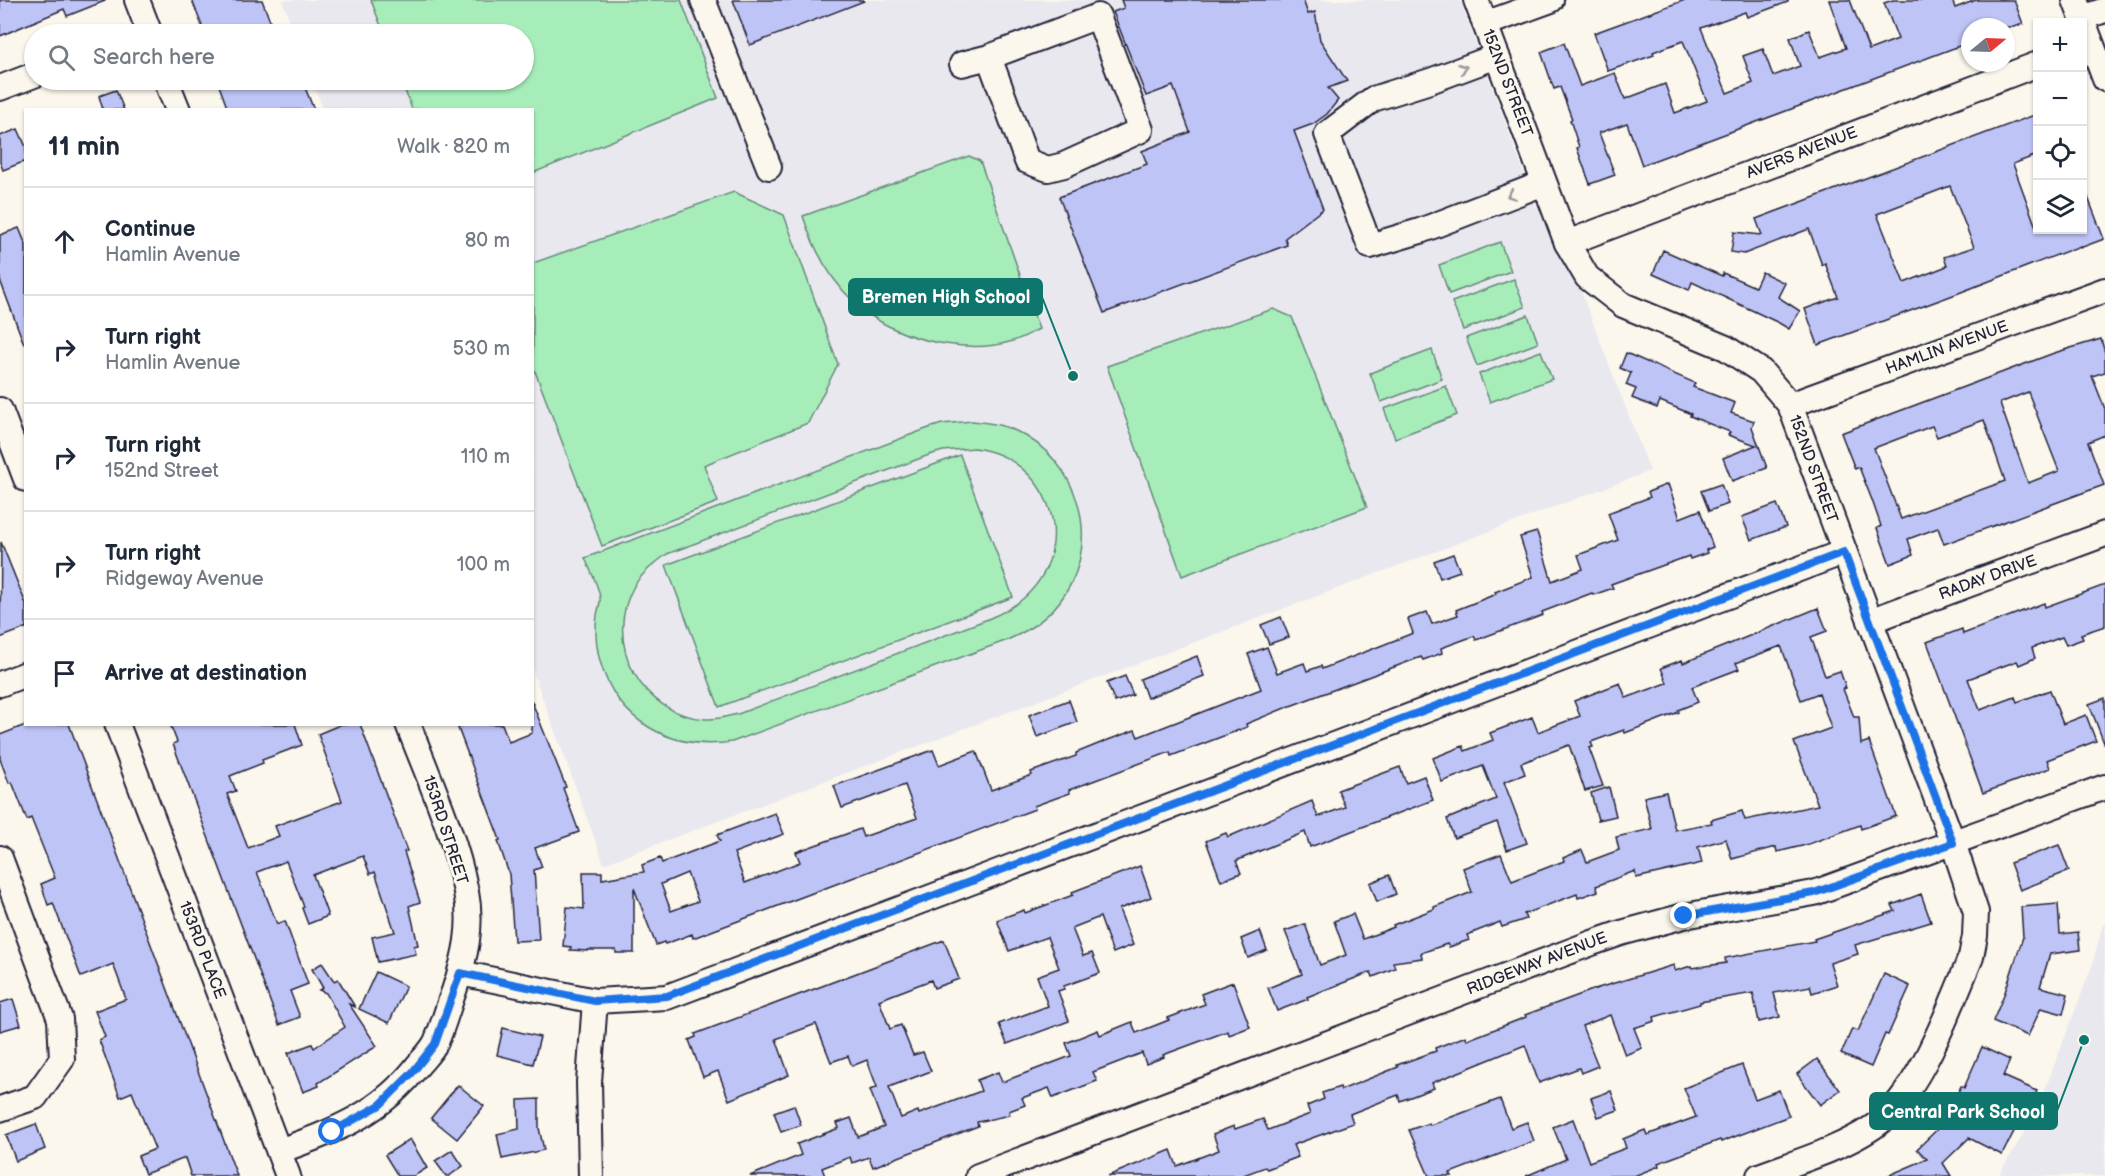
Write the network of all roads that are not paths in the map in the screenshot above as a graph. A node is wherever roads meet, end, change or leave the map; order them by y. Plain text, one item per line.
1 (136, 0) edge
2 (703, 0) edge
3 (1476, 0) edge
4 (1551, 0) edge
5 (2079, 9) edge
6 (2105, 10) edge
7 (145, 24) edge
8 (1485, 24) junction
9 (2087, 45) edge
10 (1497, 56) junction
11 (989, 57) junction
12 (962, 64) dead end
13 (2033, 66) edge
14 (24, 79) edge
15 (2105, 79) edge
16 (0, 88) edge
17 (170, 90) edge
18 (177, 108) edge
19 (769, 167) dead end
20 (1544, 183) junction
21 (1567, 243) junction
22 (2105, 290) edge
23 (1790, 405) junction
24 (0, 410) edge
25 (24, 474) edge
26 (2105, 534) edge
27 (1844, 552) junction
28 (1870, 621) junction
29 (24, 675) edge
30 (0, 684) edge
31 (118, 726) edge
32 (409, 726) edge
33 (2105, 787) edge
34 (1953, 843) junction
35 (0, 858) edge
36 (460, 973) junction
37 (595, 1001) junction
38 (0, 1109) edge
39 (279, 1151) junction
40 (1796, 1169) edge
41 (288, 1176) edge
42 (591, 1176) edge
43 (978, 1176) edge
44 (1759, 1176) edge

1 - 7 street
2 - 19 street
3 - 8 street, 152ND STREET
4 - 8 street
5 - 6 street
8 - 10 street, 152ND STREET
9 - 15 street
10 - 20 street, 152ND STREET
20 -> 10 street
11 - 11 street
11 - 12 street
13 - 21 street, AVERS AVENUE
14 - 16 street
17 - 18 street
20 - 21 street, 152ND STREET
21 - 23 street, 152ND STREET
22 - 23 street, HAMLIN AVENUE
23 - 27 street, 152ND STREET
24 - 25 street
26 - 28 street, RADAY DRIVE
27 - 28 street, 152ND STREET
27 - 37 street
28 - 34 street, 152ND STREET
29 - 30 street
31 - 39 street, 153RD PLACE
32 - 36 street, 153RD STREET
33 - 34 street, RIDGEWAY AVENUE
34 - 40 street, 152ND STREET
34 - 43 street, RIDGEWAY AVENUE
35 - 38 street
36 - 37 street
36 - 39 street
37 - 42 street
39 - 41 street, 153RD PLACE
40 - 44 street, 152ND STREET

